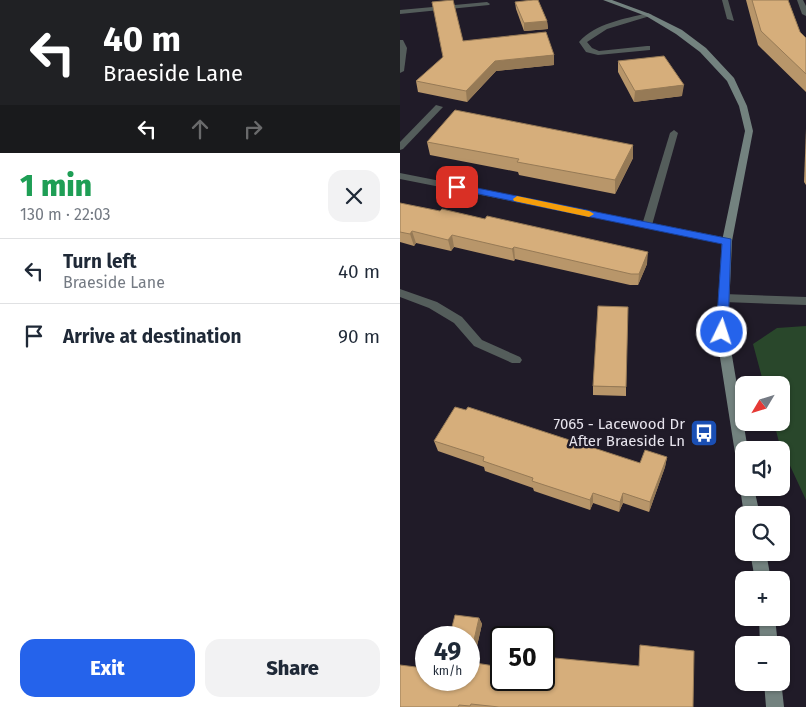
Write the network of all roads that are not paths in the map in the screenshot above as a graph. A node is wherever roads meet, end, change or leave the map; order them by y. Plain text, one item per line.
1 (606, 0) edge
2 (725, 0) edge
3 (800, 0) edge
4 (487, 4) dead end
5 (400, 12) edge
6 (806, 14) edge
7 (648, 15) junction
8 (732, 19) dead end
9 (400, 42) edge
10 (646, 48) dead end
11 (400, 71) edge
12 (439, 107) dead end
13 (674, 133) dead end
14 (400, 147) edge
15 (400, 176) edge
16 (647, 225) junction
17 (727, 241) junction
18 (400, 293) edge
19 (724, 298) junction
20 (806, 301) edge
21 (516, 360) dead end
22 (740, 441) edge
23 (774, 691) edge
24 (775, 707) edge

1 - 7 main road
2 - 8 street
3 - 6 street
4 - 5 street
7 - 10 street
7 - 17 main road
9 - 11 street
12 - 14 street
13 - 16 street
15 - 16 street
16 - 17 street
17 - 19 main road
18 - 21 street
19 - 20 street
19 - 22 main road
23 - 24 main road

